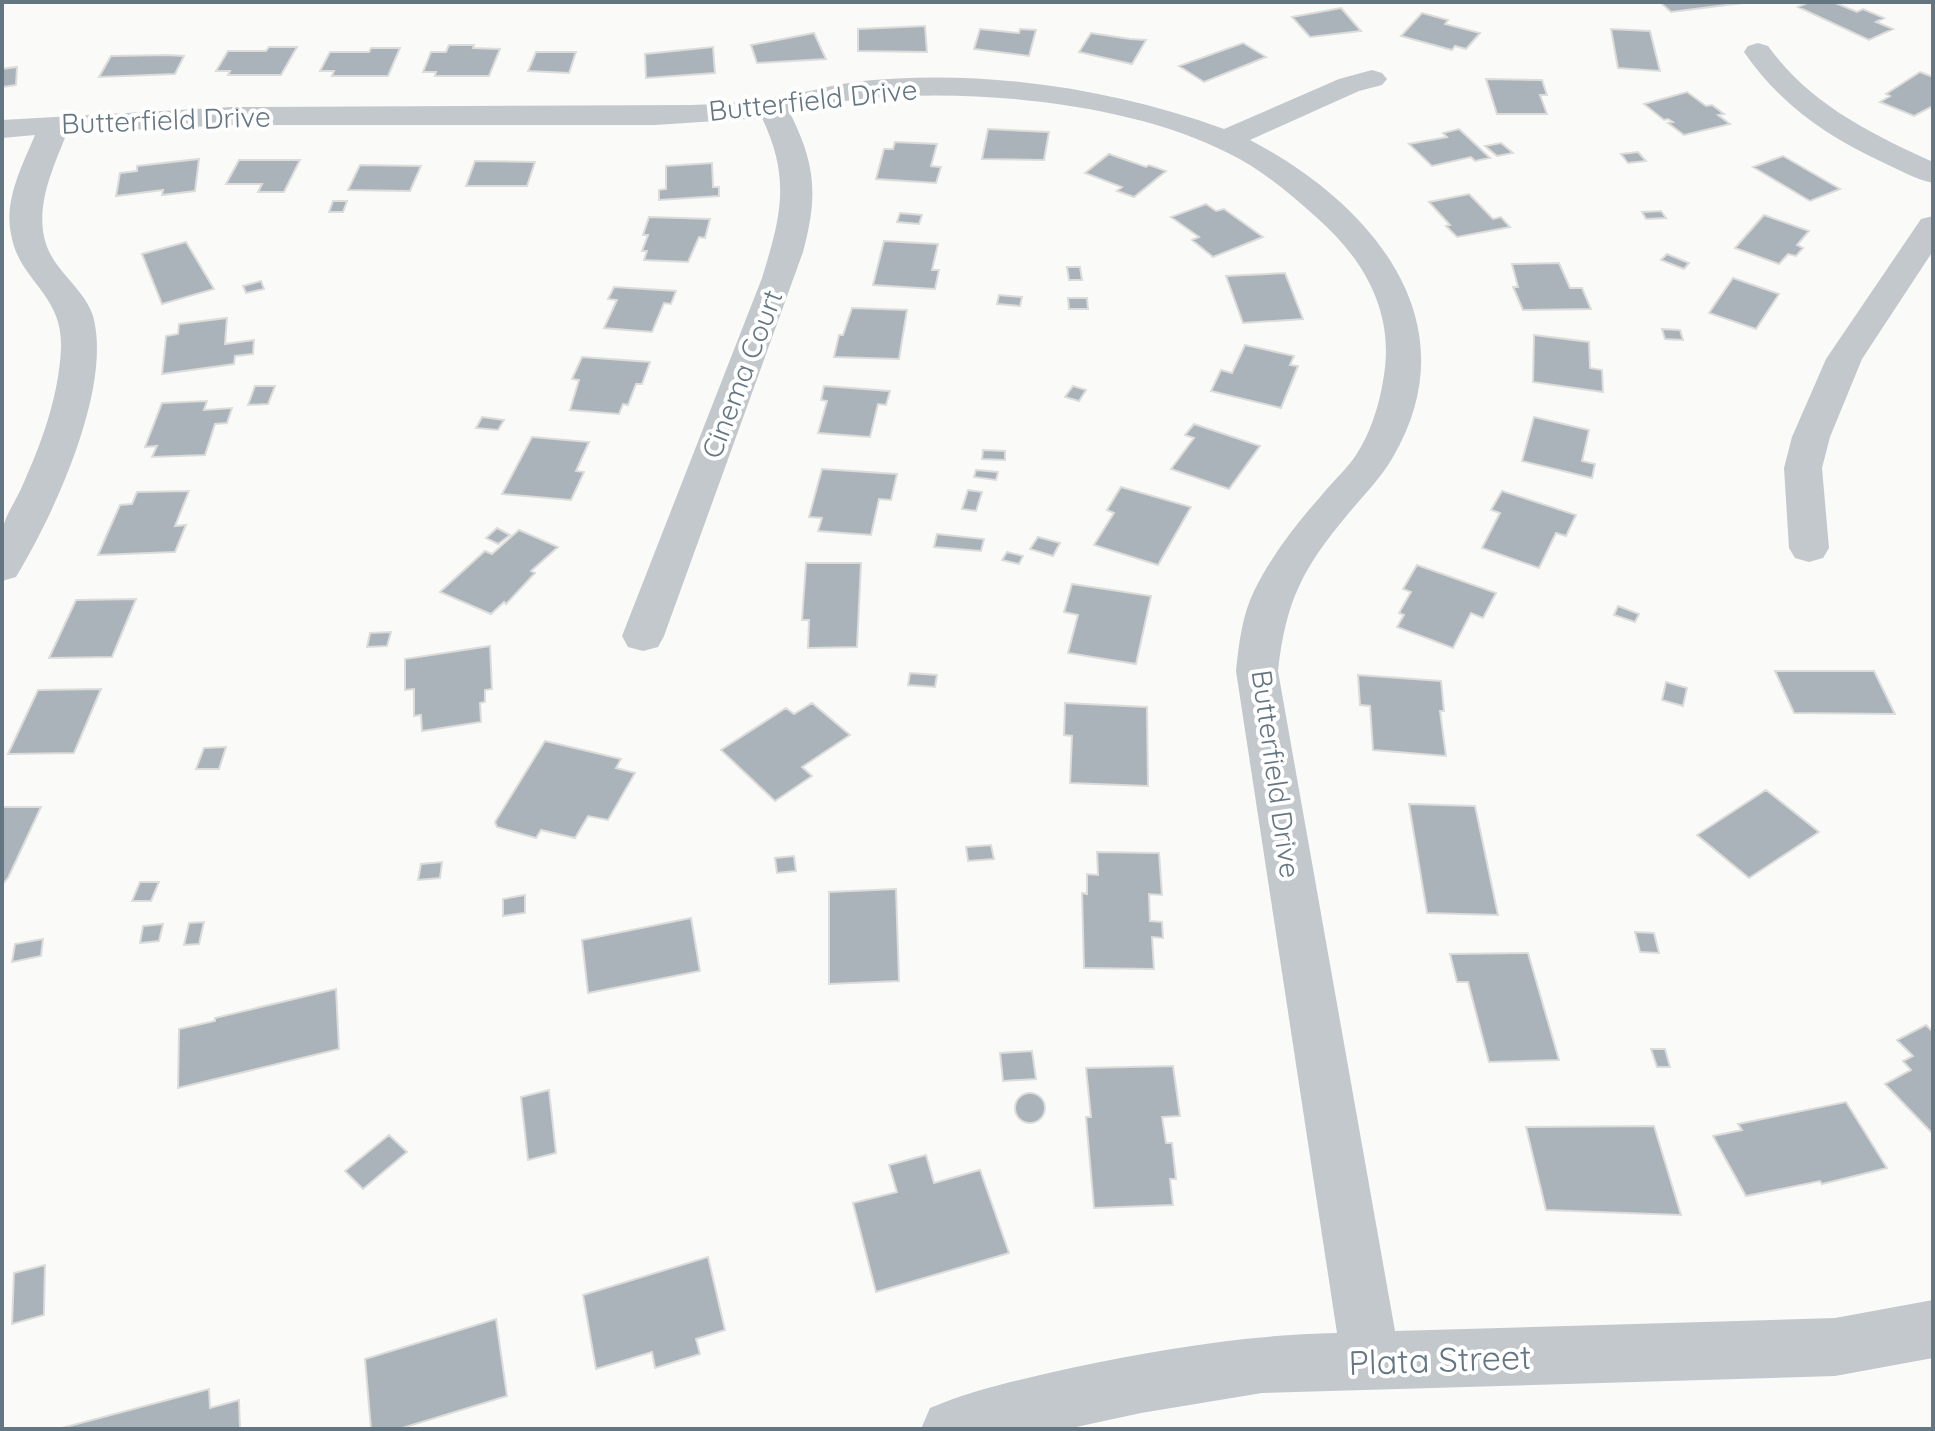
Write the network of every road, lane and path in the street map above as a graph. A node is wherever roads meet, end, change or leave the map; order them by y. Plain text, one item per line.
1 (1758, 52) dead end
2 (1372, 79) dead end
3 (773, 108) junction
4 (55, 124) junction
5 (2, 129) edge
6 (1226, 139) junction
7 (1933, 174) edge
8 (1933, 226) edge
9 (15, 254) edge
10 (1809, 548) dead end
11 (2, 567) edge
12 (643, 636) dead end
13 (1933, 1329) edge
14 (1371, 1362) junction
15 (951, 1429) edge

1 - 7 street
2 - 6 street
3 - 4 street, Butterfield Drive
3 - 6 street, Butterfield Drive
3 - 12 street, Cinema Court
4 - 5 street, Butterfield Drive
4 - 9 street
6 - 14 street, Butterfield Drive
8 - 10 street
9 - 11 street
13 - 14 street, Plata Street
14 - 15 street, Plata Street

